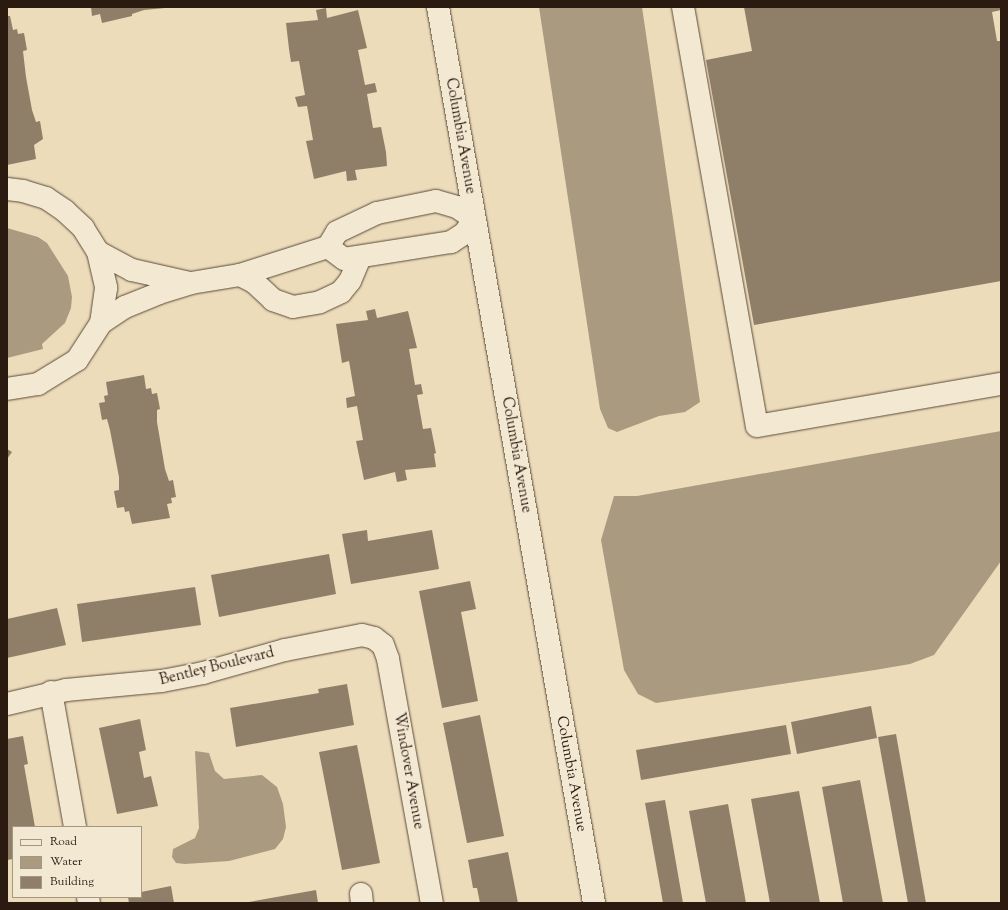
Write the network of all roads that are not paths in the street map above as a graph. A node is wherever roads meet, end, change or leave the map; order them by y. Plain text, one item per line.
1 (438, 7) edge
2 (683, 7) edge
3 (7, 189) edge
4 (474, 219) junction
5 (328, 247) junction
6 (98, 252) junction
7 (360, 258) junction
8 (240, 275) junction
9 (191, 283) junction
10 (101, 323) junction
11 (1001, 384) edge
12 (7, 389) edge
13 (379, 640) joint
14 (51, 692) junction
15 (7, 704) edge
16 (75, 826) edge
17 (432, 903) edge
18 (594, 903) edge

1 - 4 street, Columbia Avenue
2 - 11 street
3 - 6 street
4 - 5 street
4 - 7 street
4 - 18 street, Columbia Avenue
5 - 7 street
5 - 8 street
6 - 9 street
6 - 10 street
7 - 8 street
8 - 9 street
9 - 10 street
10 - 12 street
13 - 14 street, Bentley Boulevard
13 - 17 street, Windover Avenue
14 - 15 street, Bentley Boulevard
14 - 16 street

